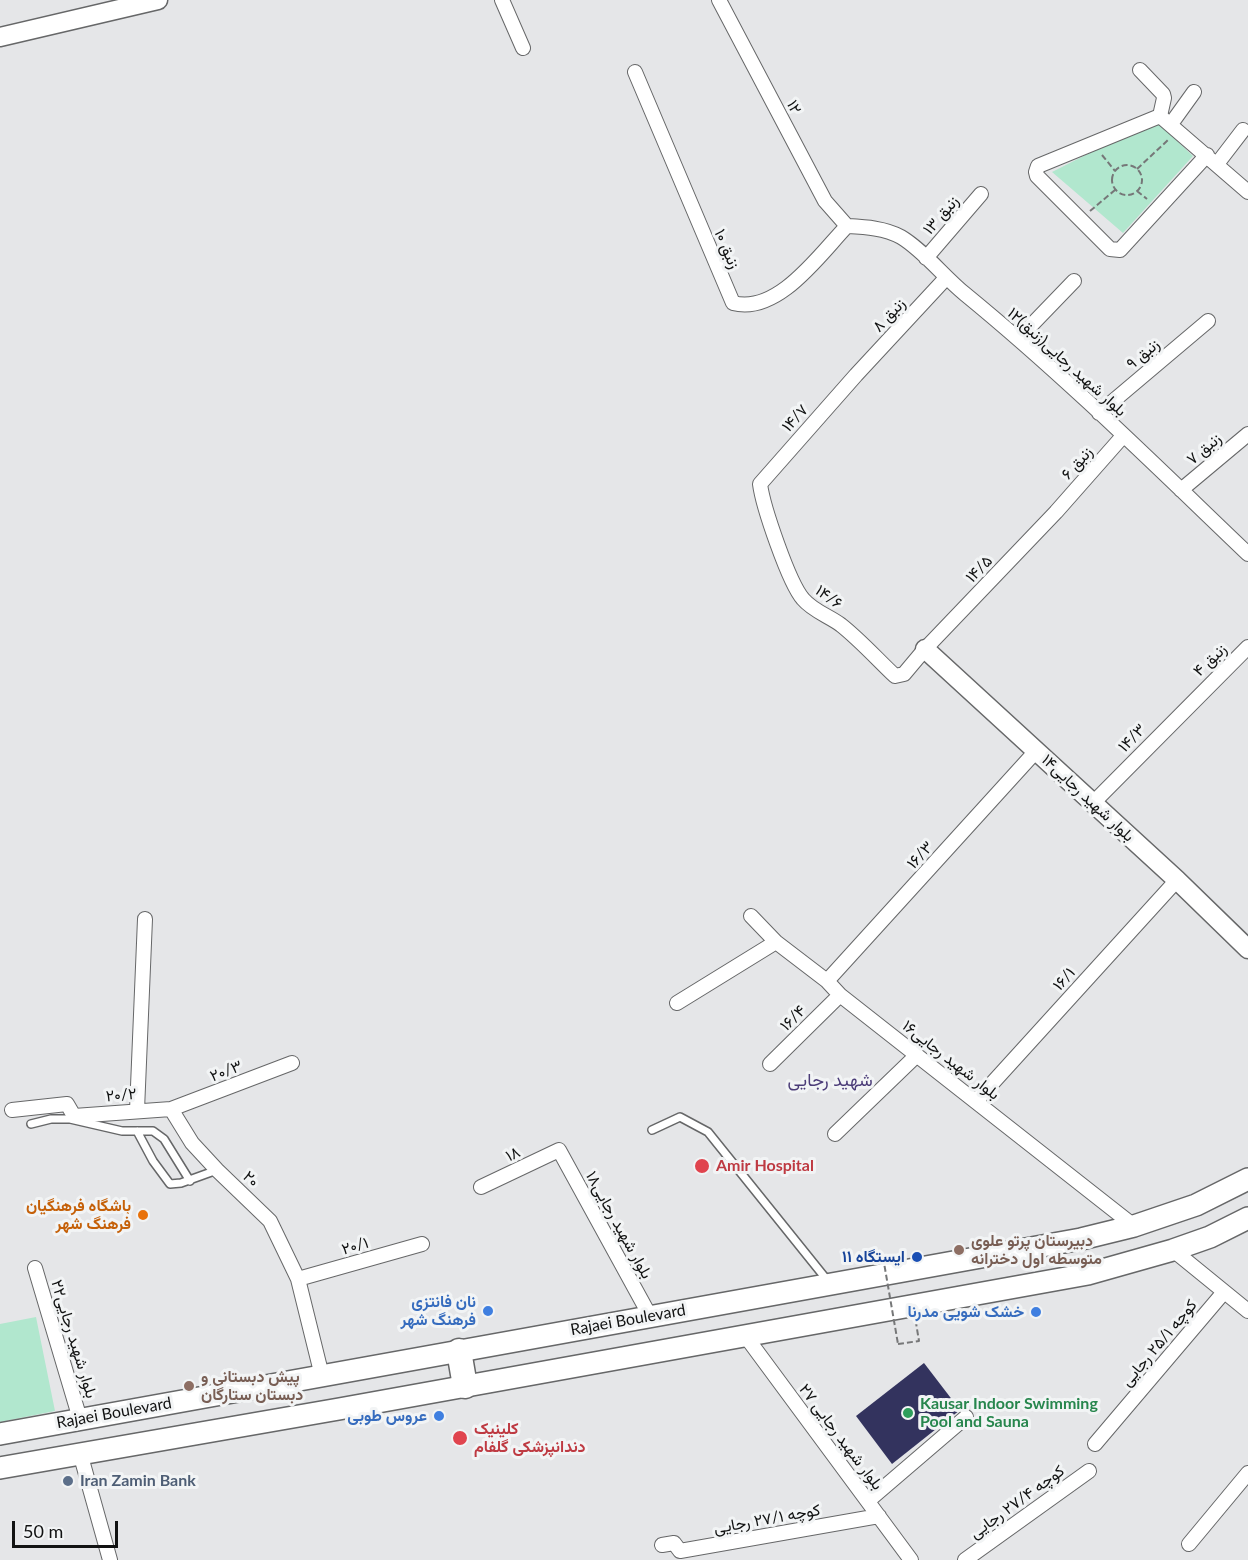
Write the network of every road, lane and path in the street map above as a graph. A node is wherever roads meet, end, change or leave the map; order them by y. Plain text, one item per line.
1 (158, 0) edge
2 (502, 0) edge
3 (719, 0) edge
4 (102, 6) edge
5 (0, 37) edge
6 (524, 48) dead end
7 (1140, 70) dead end
8 (635, 72) dead end
9 (1194, 92) dead end
10 (1169, 123) junction
11 (1243, 130) dead end
12 (1092, 142) junction
13 (1212, 160) junction
14 (1137, 169) junction
15 (1115, 171) junction
16 (1115, 190) junction
17 (1248, 192) edge
18 (981, 194) dead end
19 (1080, 219) junction
20 (847, 226) junction
21 (926, 258) junction
22 (946, 278) junction
23 (1074, 282) dead end
24 (1208, 321) dead end
25 (1018, 338) junction
26 (856, 375) joint
27 (1099, 413) junction
28 (1248, 434) edge
29 (1123, 436) junction
30 (760, 484) joint
31 (1181, 490) junction
32 (1056, 512) joint
33 (1248, 554) edge
34 (1248, 646) edge
35 (925, 649) junction
36 (1196, 697) joint
37 (1037, 750) junction
38 (1093, 802) junction
39 (1177, 880) junction
40 (751, 916) dead end
41 (145, 919) dead end
42 (776, 942) junction
43 (1248, 949) edge
44 (827, 981) junction
45 (840, 995) junction
46 (677, 1003) dead end
47 (917, 1055) junction
48 (292, 1063) dead end
49 (770, 1065) dead end
50 (977, 1100) junction
51 (171, 1109) junction
52 (12, 1110) dead end
53 (137, 1110) junction
54 (31, 1124) dead end
55 (652, 1130) dead end
56 (137, 1131) junction
57 (835, 1134) dead end
58 (559, 1150) joint
59 (217, 1170) junction
60 (1248, 1179) edge
61 (190, 1181) junction
62 (481, 1187) dead end
63 (1248, 1218) edge
64 (1134, 1226) junction
65 (422, 1244) dead end
66 (1173, 1250) junction
67 (883, 1257) dead end
68 (35, 1268) dead end
69 (298, 1279) junction
70 (829, 1284) junction
71 (1224, 1292) junction
72 (1248, 1311) edge
73 (650, 1317) junction
74 (744, 1334) junction
75 (919, 1341) dead end
76 (459, 1351) junction
77 (322, 1376) junction
78 (465, 1386) junction
79 (966, 1417) dead end
80 (80, 1419) junction
81 (0, 1434) edge
82 (1095, 1444) dead end
83 (80, 1454) junction
84 (0, 1468) edge
85 (1089, 1471) dead end
86 (1248, 1473) edge
87 (868, 1500) junction
88 (879, 1516) junction
89 (1189, 1544) dead end
90 (662, 1545) dead end
91 (110, 1560) edge
92 (911, 1560) edge
93 (965, 1560) edge

1 - 4 street
2 - 6 street
3 - 20 street, ۱۲
4 - 5 street
7 - 10 street
8 - 20 street, زنبق ۱۰
9 - 10 street
10 - 12 street
10 - 13 street
10 - 14 path
11 - 13 street
12 - 15 path
12 - 19 street
13 - 17 street
13 - 19 street
14 - 15 path
14 - 16 path
15 - 16 path
16 - 19 path
18 - 21 street, زنبق ۱۳
20 - 21 street, ۱۲بلوار شهید رجایی(زنبق)
21 - 22 street, ۱۲بلوار شهید رجایی(زنبق)
22 - 25 street, ۱۲بلوار شهید رجایی(زنبق)
22 - 26 street, زنبق ۸
23 - 25 street
24 - 27 street, زنبق ۹
25 - 27 street, ۱۲بلوار شهید رجایی(زنبق)
26 - 30 street, ۱۴/۷
27 - 29 street, ۱۲بلوار شهید رجایی(زنبق)
28 - 31 street, زنبق ۷
29 - 31 street, ۱۲بلوار شهید رجایی(زنبق)
29 - 32 street, زنبق ۶
30 - 35 street, ۱۴/۶
31 - 33 street, ۱۲بلوار شهید رجایی(زنبق)
32 - 35 street, ۱۴/۵
34 - 36 street, زنبق ۴
35 - 37 street, بلوار شهید رجایی۱۴
36 - 38 street, ۱۴/۳
37 - 38 street, بلوار شهید رجایی۱۴
37 - 44 street, ۱۶/۳
38 - 39 street, بلوار شهید رجایی۱۴
39 - 43 street, بلوار شهید رجایی۱۴
39 - 50 street, ۱۶/۱
40 - 42 street, بلوار شهید رجایی۱۶
41 - 53 street
42 - 44 street, بلوار شهید رجایی۱۶
42 - 46 street
44 - 45 street, بلوار شهید رجایی۱۶
45 - 47 street, بلوار شهید رجایی۱۶
45 - 49 street, ۱۶/۴
47 - 50 street, بلوار شهید رجایی۱۶
47 - 57 street
48 - 51 street, ۲۰/۳
50 - 64 street, بلوار شهید رجایی۱۶
51 - 53 street, ۲۰/۲
51 - 59 street, ۲۰
52 - 53 street, ۲۰/۲
54 - 56 lane
55 - 70 lane
56 - 61 lane
56 - 61 lane
58 - 62 street, ۱۸
58 - 73 street, بلوار شهید رجایی۱۸
59 - 61 lane
59 - 69 street, ۲۰
60 - 64 main road, Rajaei Boulevard
63 - 66 main road, Rajaei Boulevard
64 - 70 main road, Rajaei Boulevard
65 - 69 street, ۲۰/۱
66 - 71 street
66 - 74 main road, Rajaei Boulevard
67 - 75 path, bridge
68 - 80 street, بلوار شهید رجایی۲۲
69 - 77 street, ۲۰
70 - 73 main road, Rajaei Boulevard
71 - 72 street
71 - 82 street, کوچه ۲۵/۱ رجایی
73 - 76 main road, Rajaei Boulevard
74 - 78 main road, Rajaei Boulevard
74 - 87 street, ۲۷ بلوار شهید رجایی
76 - 77 main road, Rajaei Boulevard
76 - 78 highway
77 - 80 main road, Rajaei Boulevard
78 - 83 main road, Rajaei Boulevard
79 - 87 street
80 - 81 main road, Rajaei Boulevard
83 - 84 main road, Rajaei Boulevard
83 - 91 street
85 - 93 street, کوچه ۲۷/۴ رجایی
86 - 89 street
87 - 88 street, ۲۷ بلوار شهید رجایی
88 - 90 street, کوچه ۲۷/۱ رجایی
88 - 92 street, ۲۷ بلوار شهید رجایی

